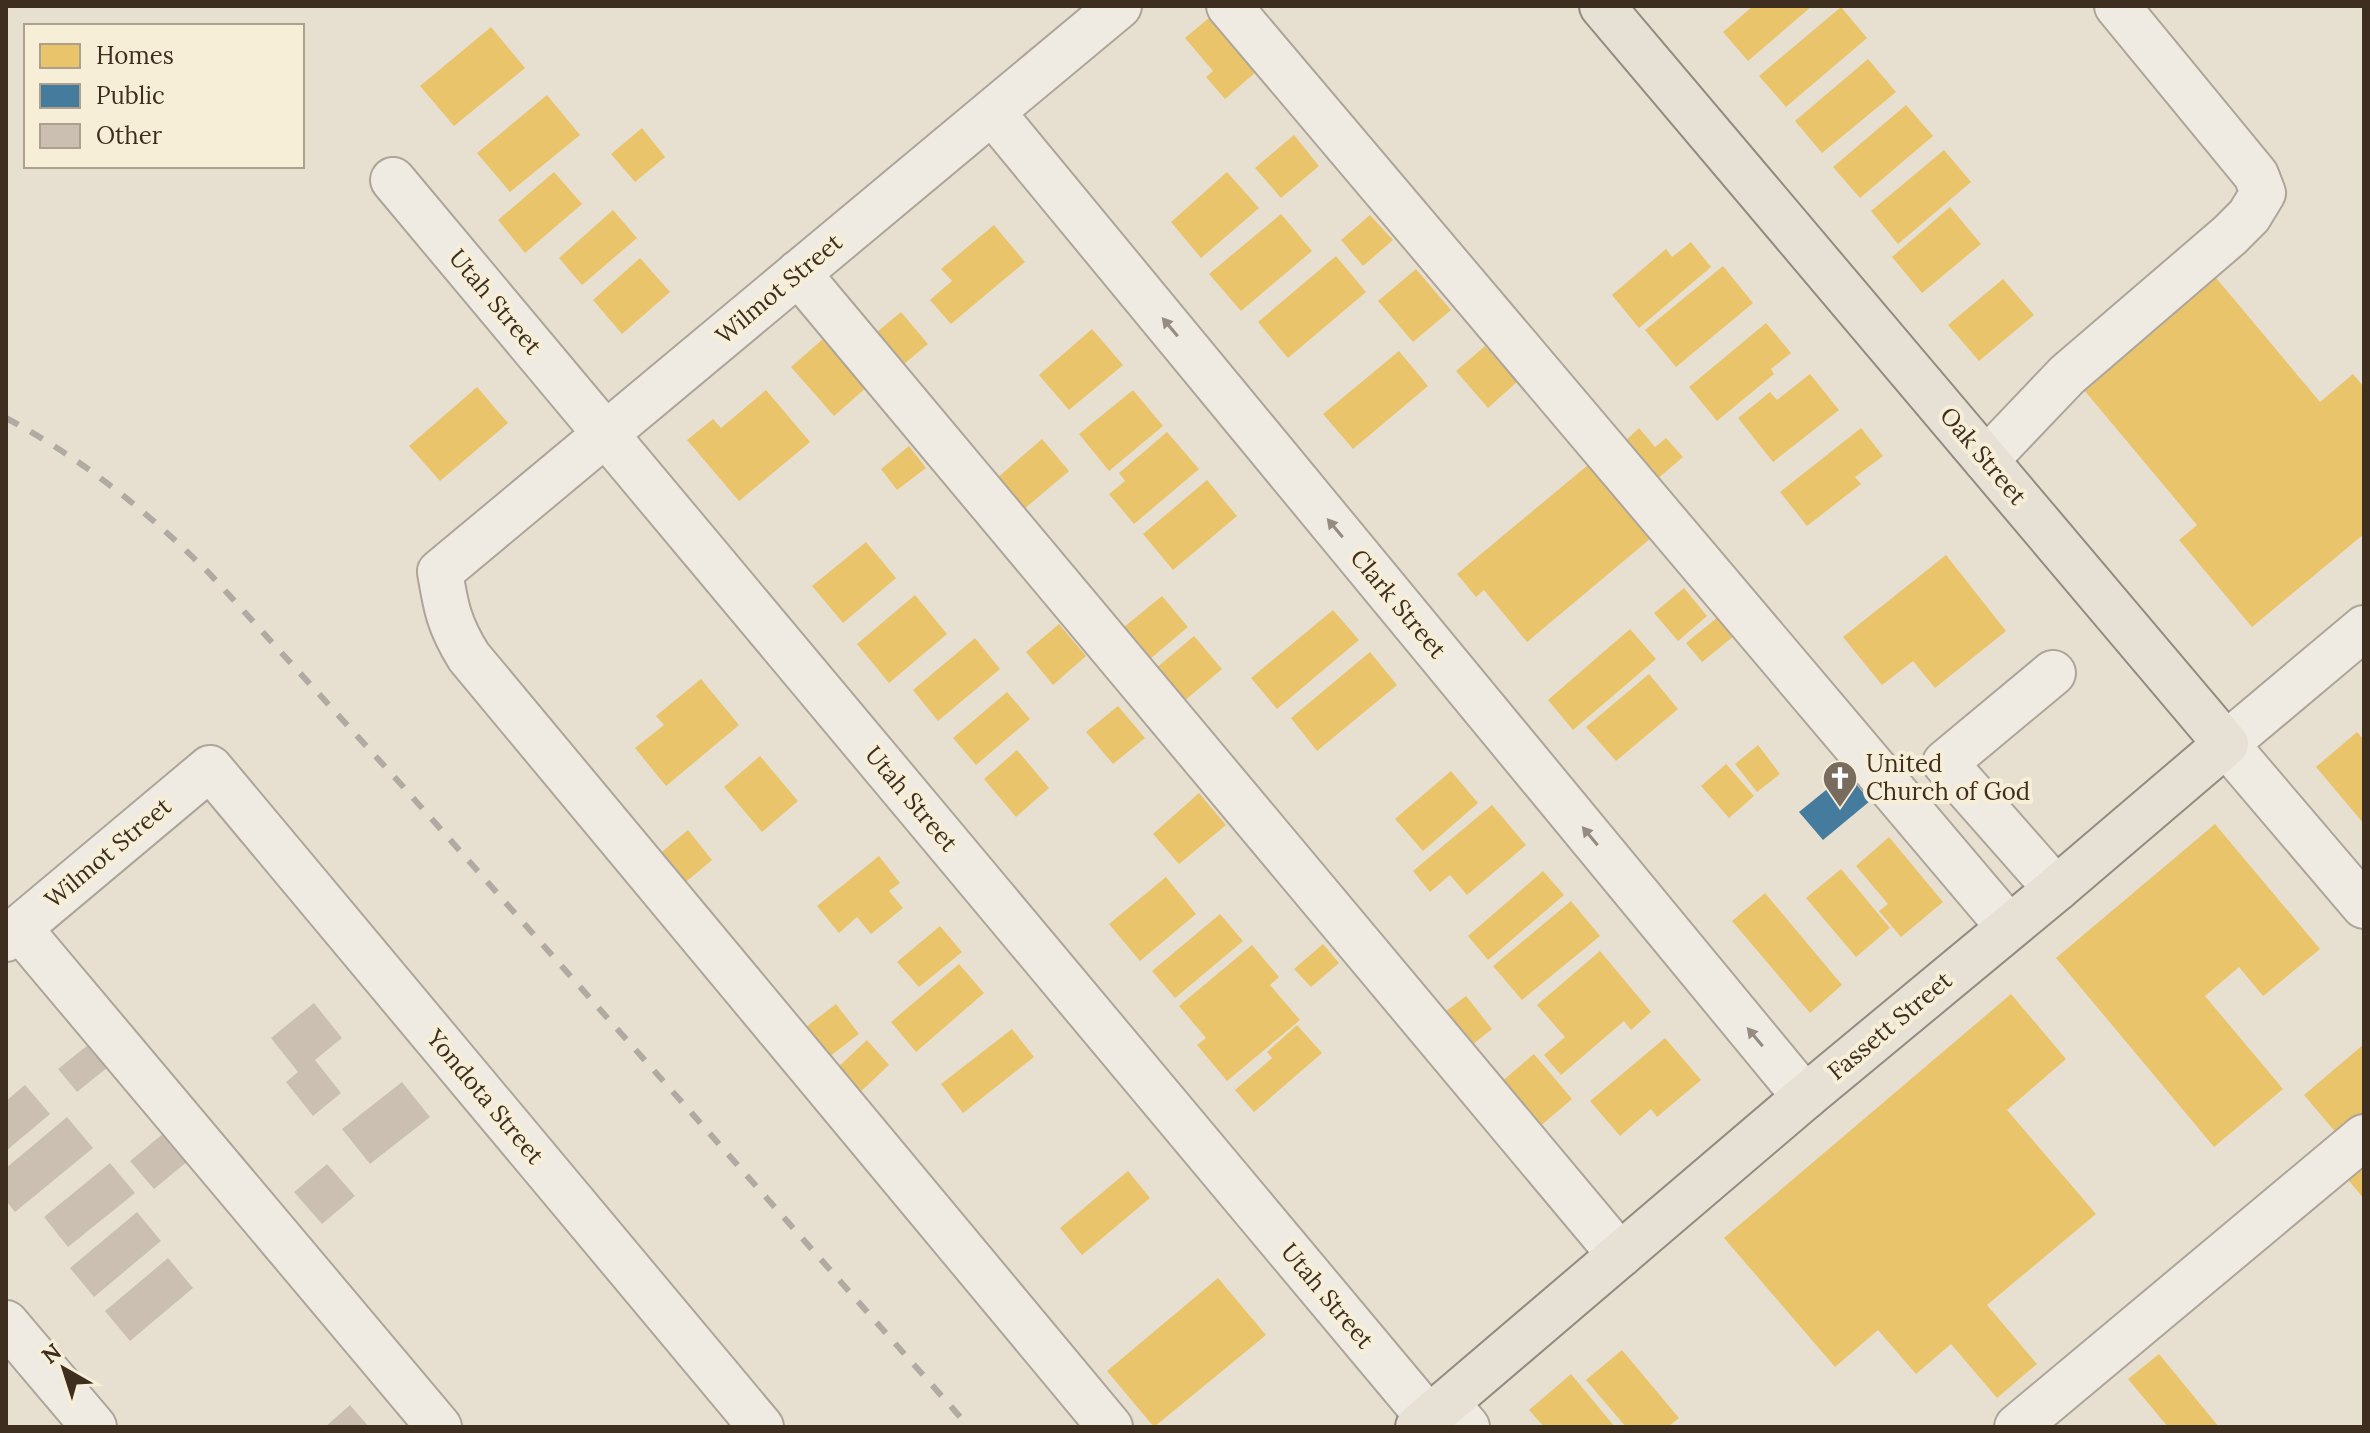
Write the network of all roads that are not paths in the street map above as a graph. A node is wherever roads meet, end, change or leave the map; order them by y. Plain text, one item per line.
1 (1119, 6) edge
2 (1229, 6) edge
3 (1602, 6) edge
4 (2117, 6) edge
5 (992, 112) junction
6 (393, 180) dead end
7 (798, 273) junction
8 (605, 434) junction
9 (1986, 460) junction
10 (2364, 628) edge
11 (2053, 673) dead end
12 (2226, 744) junction
13 (210, 768) joint
14 (2056, 889) junction
15 (2364, 906) edge
16 (2008, 926) junction
17 (12, 933) edge
18 (1805, 1097) junction
19 (2364, 1137) edge
20 (1620, 1255) junction
21 (6, 1323) edge
22 (1440, 1419) edge
23 (94, 1427) edge
24 (439, 1427) edge
25 (761, 1427) edge
26 (1110, 1427) edge
27 (2017, 1427) edge

1 - 5 street, Wilmot Street
2 - 16 street
3 - 9 main road, Oak Street
4 - 9 street
5 - 7 street, Wilmot Street
18 -> 5 street, Clark Street
6 - 8 street, Utah Street
7 - 8 street, Wilmot Street
7 - 20 street
8 - 22 street, Utah Street
8 - 26 street, Wilmot Street
9 - 12 main road, Oak Street
10 - 12 street, Fassett Street
11 - 14 street
12 - 14 main road, Fassett Street
12 - 15 street, Oak Street
13 - 17 street, Wilmot Street
13 - 25 street, Yondota Street
14 - 16 main road, Fassett Street
16 - 18 main road, Fassett Street
17 - 24 street
18 - 20 main road, Fassett Street
19 - 27 street
20 - 22 main road, Fassett Street
21 - 23 street

